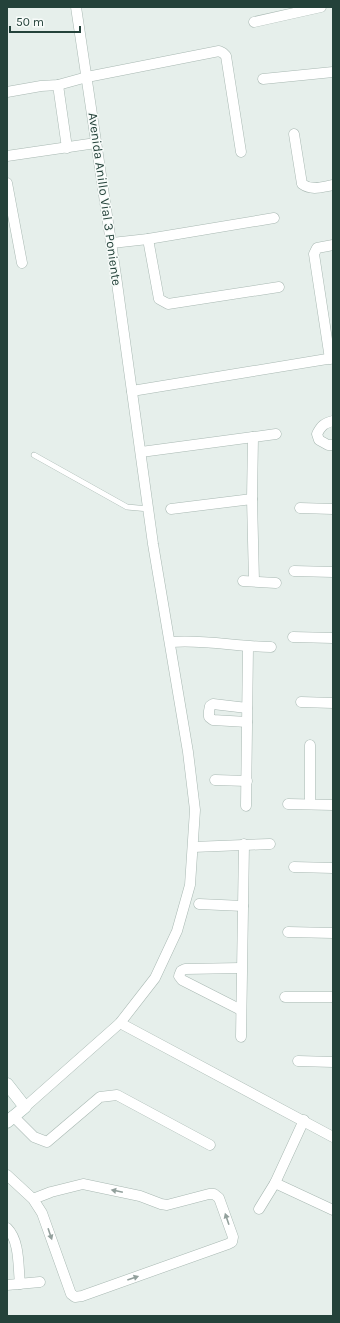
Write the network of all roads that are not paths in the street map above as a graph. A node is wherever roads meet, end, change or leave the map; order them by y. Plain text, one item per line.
1 (76, 7) edge
2 (320, 7) edge
3 (277, 12) edge
4 (254, 22) dead end
5 (333, 72) edge
6 (87, 77) junction
7 (263, 78) dead end
8 (58, 85) junction
9 (7, 92) edge
10 (294, 134) dead end
11 (96, 143) junction
12 (67, 148) junction
13 (241, 152) dead end
14 (7, 156) edge
15 (7, 183) edge
16 (333, 185) edge
17 (274, 218) dead end
18 (148, 239) junction
19 (112, 243) junction
20 (333, 245) edge
21 (22, 263) dead end
22 (279, 287) dead end
23 (331, 358) edge
24 (132, 390) junction
25 (333, 421) edge
26 (276, 434) dead end
27 (253, 437) junction
28 (333, 445) edge
29 (141, 452) junction
30 (34, 455) dead end
31 (252, 499) junction
32 (300, 508) dead end
33 (149, 509) junction
34 (171, 509) dead end
35 (333, 509) edge
36 (294, 571) dead end
37 (333, 572) edge
38 (243, 581) dead end
39 (254, 581) junction
40 (276, 583) dead end
41 (293, 637) dead end
42 (333, 638) edge
43 (170, 642) junction
44 (248, 647) junction
45 (271, 647) dead end
46 (301, 702) dead end
47 (333, 703) edge
48 (247, 708) junction
49 (247, 722) junction
50 (310, 745) dead end
51 (215, 780) dead end
52 (247, 781) junction
53 (288, 804) dead end
54 (310, 804) junction
55 (333, 805) edge
56 (246, 806) dead end
57 (244, 844) junction
58 (270, 844) dead end
59 (193, 847) junction
60 (294, 867) dead end
61 (333, 868) edge
62 (198, 904) dead end
63 (243, 906) junction
64 (288, 932) dead end
65 (333, 933) edge
66 (242, 968) junction
67 (285, 997) dead end
68 (333, 998) edge
69 (241, 1010) junction
70 (120, 1023) junction
71 (241, 1038) dead end
72 (298, 1061) dead end
73 (333, 1062) edge
74 (7, 1084) edge
75 (25, 1107) junction
76 (9, 1114) edge
77 (304, 1120) junction
78 (333, 1137) edge
79 (210, 1145) dead end
80 (7, 1175) edge
81 (275, 1183) junction
82 (33, 1199) junction
83 (259, 1209) dead end
84 (333, 1210) edge
85 (7, 1228) edge
86 (40, 1282) dead end
87 (20, 1284) junction
88 (7, 1285) edge

1 - 6 street, Avenida Anillo Vial 3 Poniente
2 - 3 street
3 - 4 street
5 - 7 street
6 - 8 street
6 - 11 street, Avenida Anillo Vial 3 Poniente
6 - 13 street
8 - 9 street
8 - 12 street
10 - 16 street
11 - 12 street
11 - 19 street, Avenida Anillo Vial 3 Poniente
12 - 14 street
15 - 21 street
17 - 18 street
18 - 19 street
18 - 22 street
19 - 24 street, Avenida Anillo Vial 3 Poniente
20 - 23 street
23 - 24 street
24 - 29 street, Avenida Anillo Vial 3 Poniente
25 - 28 street
26 - 27 street
27 - 29 street
27 - 31 street
29 - 33 street, Avenida Anillo Vial 3 Poniente
30 - 33 lane
31 - 34 street
31 - 39 street
32 - 35 street
33 - 43 street, Avenida Anillo Vial 3 Poniente
36 - 37 street
38 - 39 street
39 - 40 street
41 - 42 street
43 - 44 street
43 - 59 street, Avenida Anillo Vial 3 Poniente
44 - 45 street
44 - 48 street
46 - 47 street
48 - 49 street
48 - 49 street
49 - 52 street
50 - 54 street
51 - 52 street
52 - 56 street
53 - 54 street
54 - 55 street
57 - 58 street
57 - 59 street
57 - 63 street
59 - 70 street, Avenida Anillo Vial 3 Poniente
60 - 61 street
62 - 63 street
63 - 66 street
64 - 65 street
66 - 69 street
66 - 69 street
67 - 68 street
69 - 71 street
70 - 75 street, Avenida Anillo Vial 3 Poniente
70 - 77 street
72 - 73 street
74 - 75 street
75 - 76 street
76 - 79 street
77 - 78 street
77 - 81 street
80 - 82 street
81 - 83 street
81 - 84 street
82 -> 82 street
85 - 87 street
86 - 87 street
87 - 88 street

